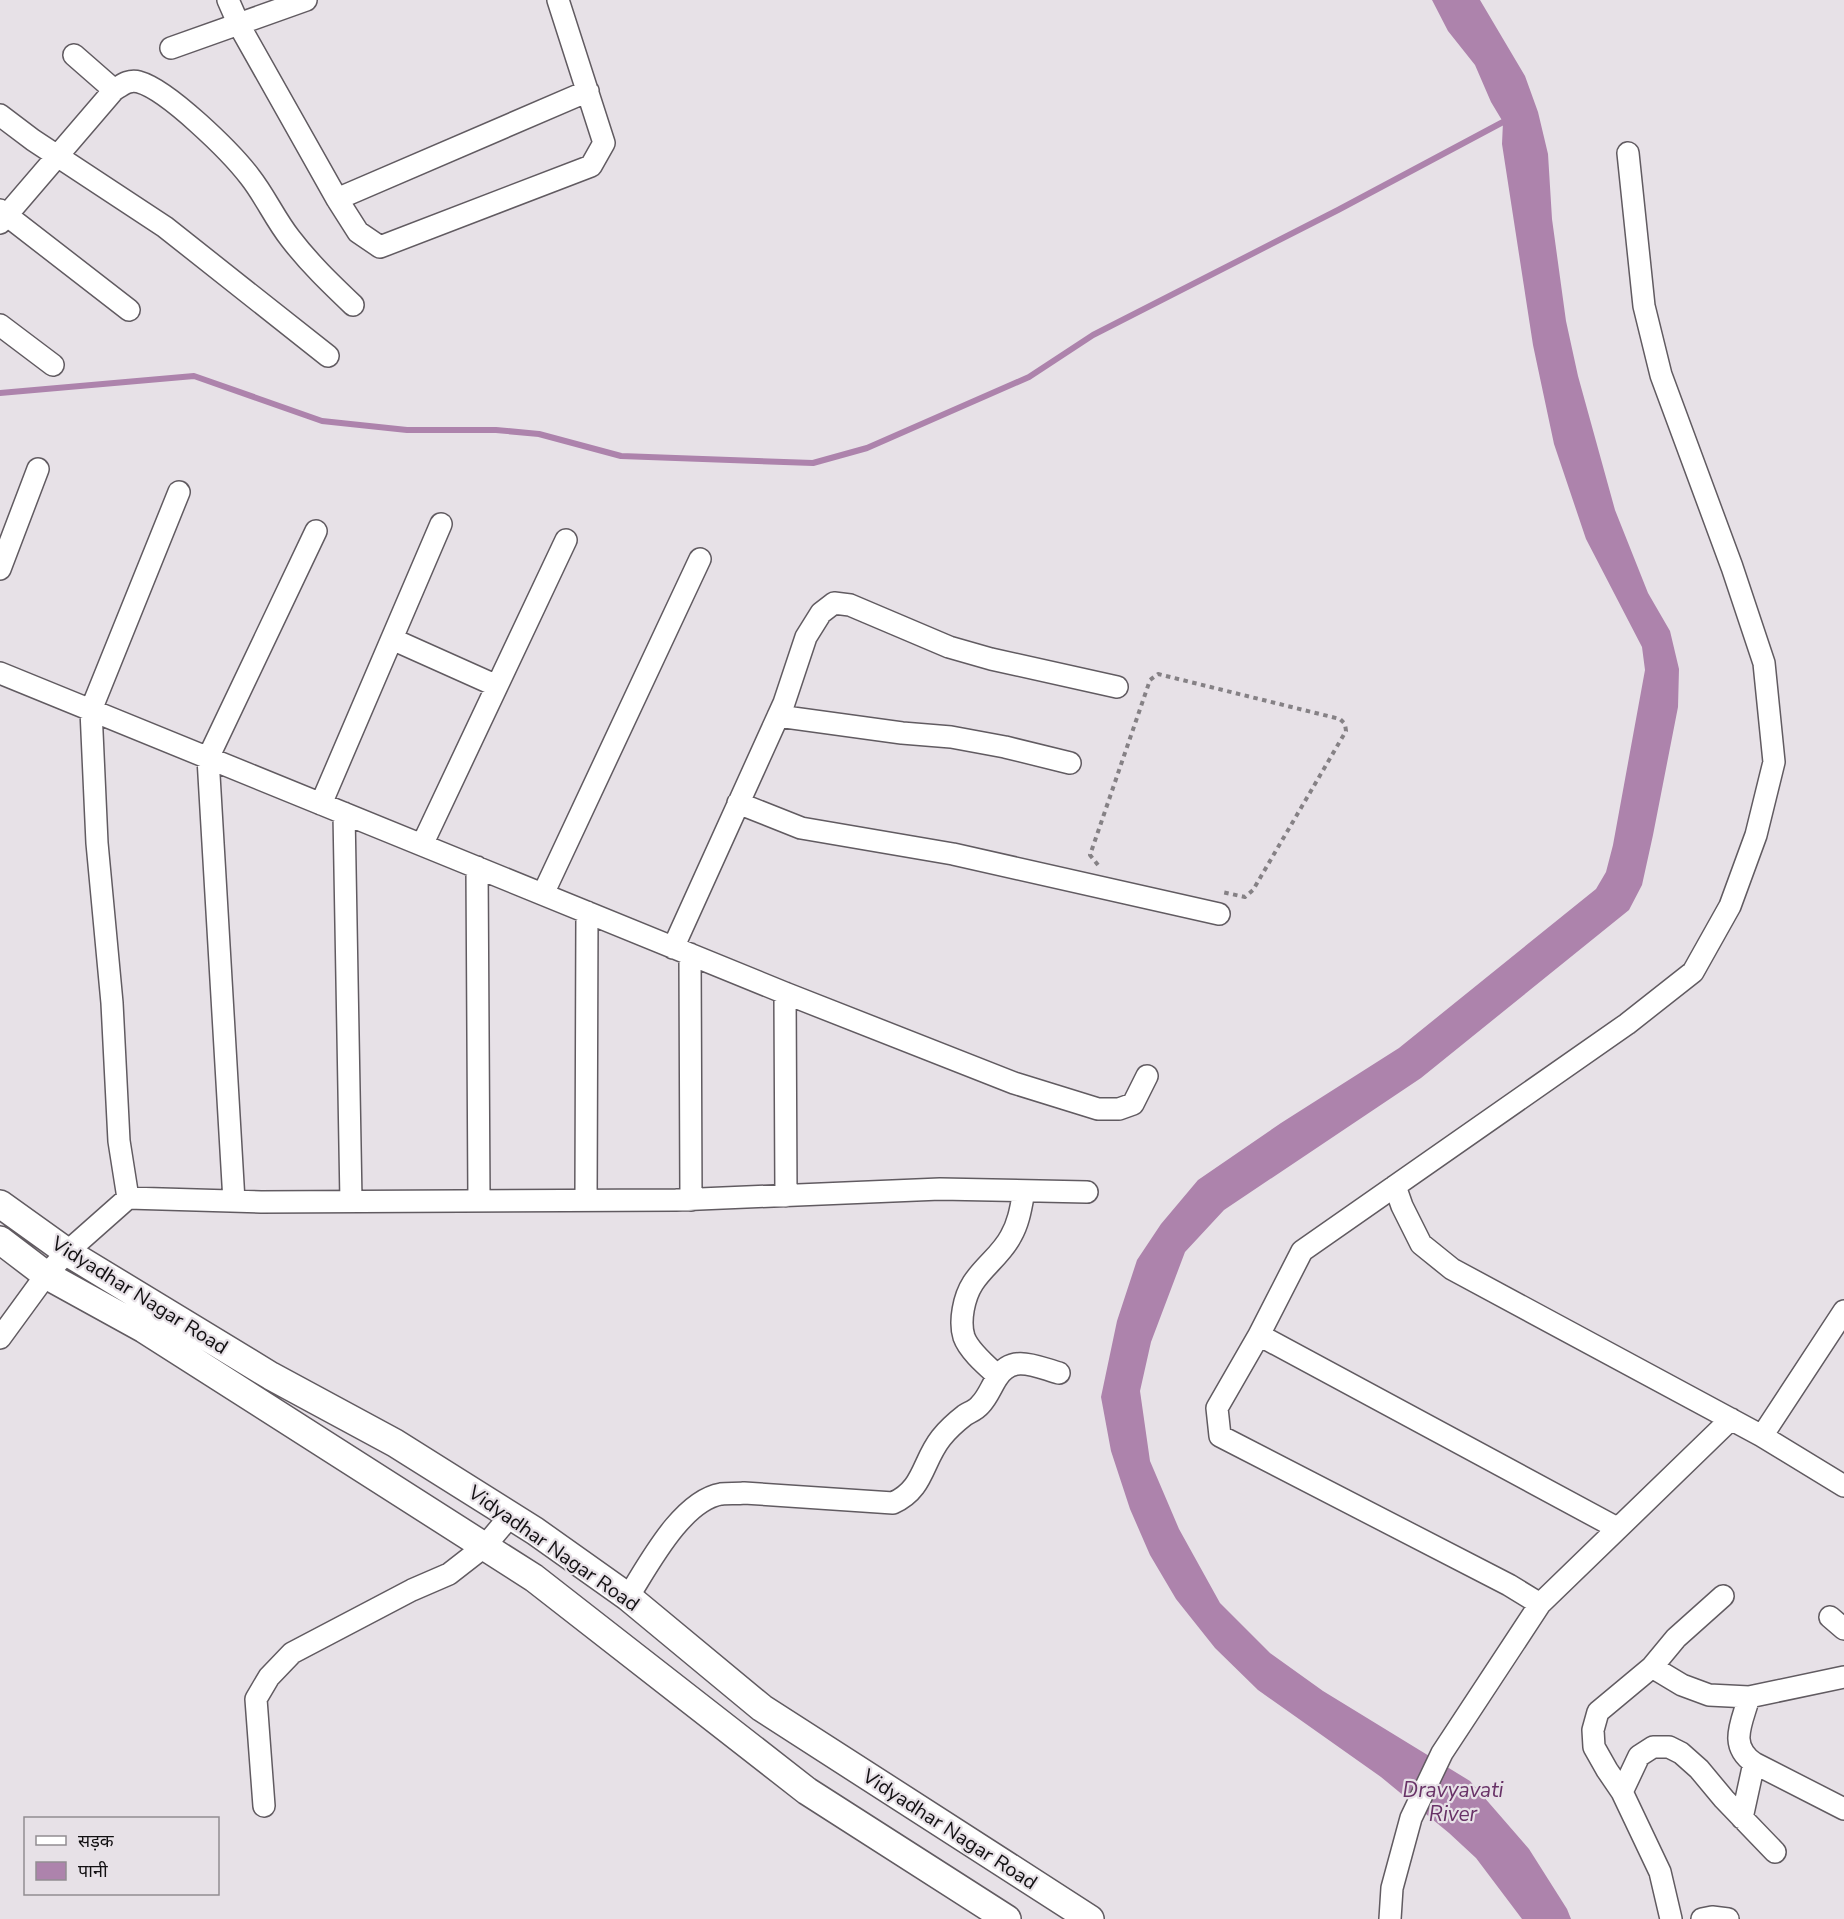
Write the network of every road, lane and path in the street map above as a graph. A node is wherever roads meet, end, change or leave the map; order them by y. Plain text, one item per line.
1 (228, 0) edge
2 (306, 0) edge
3 (558, 0) edge
4 (239, 25) junction
5 (171, 48) dead end
6 (74, 55) dead end
7 (114, 90) junction
8 (588, 91) junction
9 (0, 115) edge
10 (1628, 153) dead end
11 (58, 154) junction
12 (337, 199) junction
13 (2, 216) edge
14 (353, 305) dead end
15 (129, 310) dead end
16 (0, 325) edge
17 (328, 356) dead end
18 (53, 365) dead end
19 (38, 469) dead end
20 (179, 492) dead end
21 (441, 524) dead end
22 (316, 531) dead end
23 (566, 540) dead end
24 (700, 559) dead end
25 (0, 570) edge
26 (392, 639) junction
27 (0, 673) edge
28 (497, 687) junction
29 (1117, 687) dead end
30 (91, 710) junction
31 (778, 716) junction
32 (208, 758) junction
33 (1070, 763) dead end
34 (738, 803) junction
35 (321, 804) junction
36 (344, 813) junction
37 (422, 845) junction
38 (1100, 866) dead end
39 (477, 867) junction
40 (1216, 891) dead end
41 (543, 894) junction
42 (587, 912) junction
43 (1219, 914) dead end
44 (682, 951) junction
45 (785, 993) junction
46 (1147, 1076) dead end
47 (1395, 1186) junction
48 (1024, 1191) junction
49 (1087, 1192) dead end
50 (786, 1196) junction
51 (128, 1198) junction
52 (479, 1200) junction
53 (586, 1200) junction
54 (691, 1200) junction
55 (234, 1201) junction
56 (351, 1201) junction
57 (0, 1204) edge
58 (0, 1240) edge
59 (68, 1252) junction
60 (46, 1275) junction
61 (1844, 1311) edge
62 (1259, 1335) junction
63 (0, 1338) edge
64 (1059, 1373) dead end
65 (998, 1376) junction
66 (1731, 1419) junction
67 (1762, 1436) junction
68 (1844, 1486) edge
69 (511, 1515) junction
70 (1617, 1528) junction
71 (485, 1546) junction
72 (1723, 1596) dead end
73 (628, 1597) junction
74 (1540, 1604) junction
75 (1652, 1667) junction
76 (1844, 1677) edge
77 (1749, 1697) junction
78 (1754, 1763) junction
79 (1622, 1792) junction
80 (264, 1806) dead end
81 (1844, 1809) edge
82 (1742, 1818) junction
83 (1775, 1852) dead end
84 (1007, 1919) edge
85 (1090, 1919) edge
86 (1390, 1919) edge
87 (1671, 1919) edge
88 (1702, 1919) edge
89 (1728, 1919) edge

1 - 4 street
2 - 4 street
3 - 8 street
4 - 5 street
4 - 12 street
6 - 7 street
7 - 11 street
7 - 14 street
8 - 12 street
8 - 12 street
9 - 11 street
10 - 47 street
11 - 13 street
11 - 17 street
13 - 15 street
16 - 18 street
19 - 25 street
20 - 30 street
21 - 26 street
22 - 32 street
23 - 28 street
24 - 41 street
26 - 28 street
26 - 35 street
27 - 30 street
28 - 37 street
29 - 31 street
30 - 32 street
30 - 51 street
31 - 33 street
31 - 34 street
32 - 35 street
32 - 55 street
34 - 43 street
34 - 44 street
35 - 36 street
36 - 37 street
36 - 56 street
37 - 39 street
38 - 40 path
39 - 41 street
39 - 52 street
41 - 42 street
42 - 44 street
42 - 53 street
44 - 45 street
44 - 54 street
45 - 46 street
45 - 50 street
47 - 62 street
47 - 66 street
48 - 49 street
48 - 50 street
48 - 65 street
50 - 54 street
51 - 55 street
51 - 59 street
52 - 53 street
52 - 56 street
53 - 54 street
55 - 56 street
57 - 59 main road, Vidyadhar Nagar Road
58 - 60 main road, Vidyadhar Nagar Road
59 - 60 street
59 - 69 main road, Vidyadhar Nagar Road
60 - 63 street
60 - 71 main road, Vidyadhar Nagar Road
61 - 67 street
62 - 70 street
62 - 74 street
64 - 65 street
65 - 73 street
66 - 67 street
66 - 70 street
67 - 68 street
69 - 71 street
69 - 73 main road, Vidyadhar Nagar Road
70 - 74 street
71 - 80 street
71 - 84 main road, Vidyadhar Nagar Road
72 - 75 street
73 - 85 main road, Vidyadhar Nagar Road
74 - 86 street
75 - 77 street
75 - 79 street
76 - 77 street
77 - 78 street
78 - 81 street
78 - 82 street
79 - 82 street
79 - 87 street
82 - 83 street
88 - 89 street

